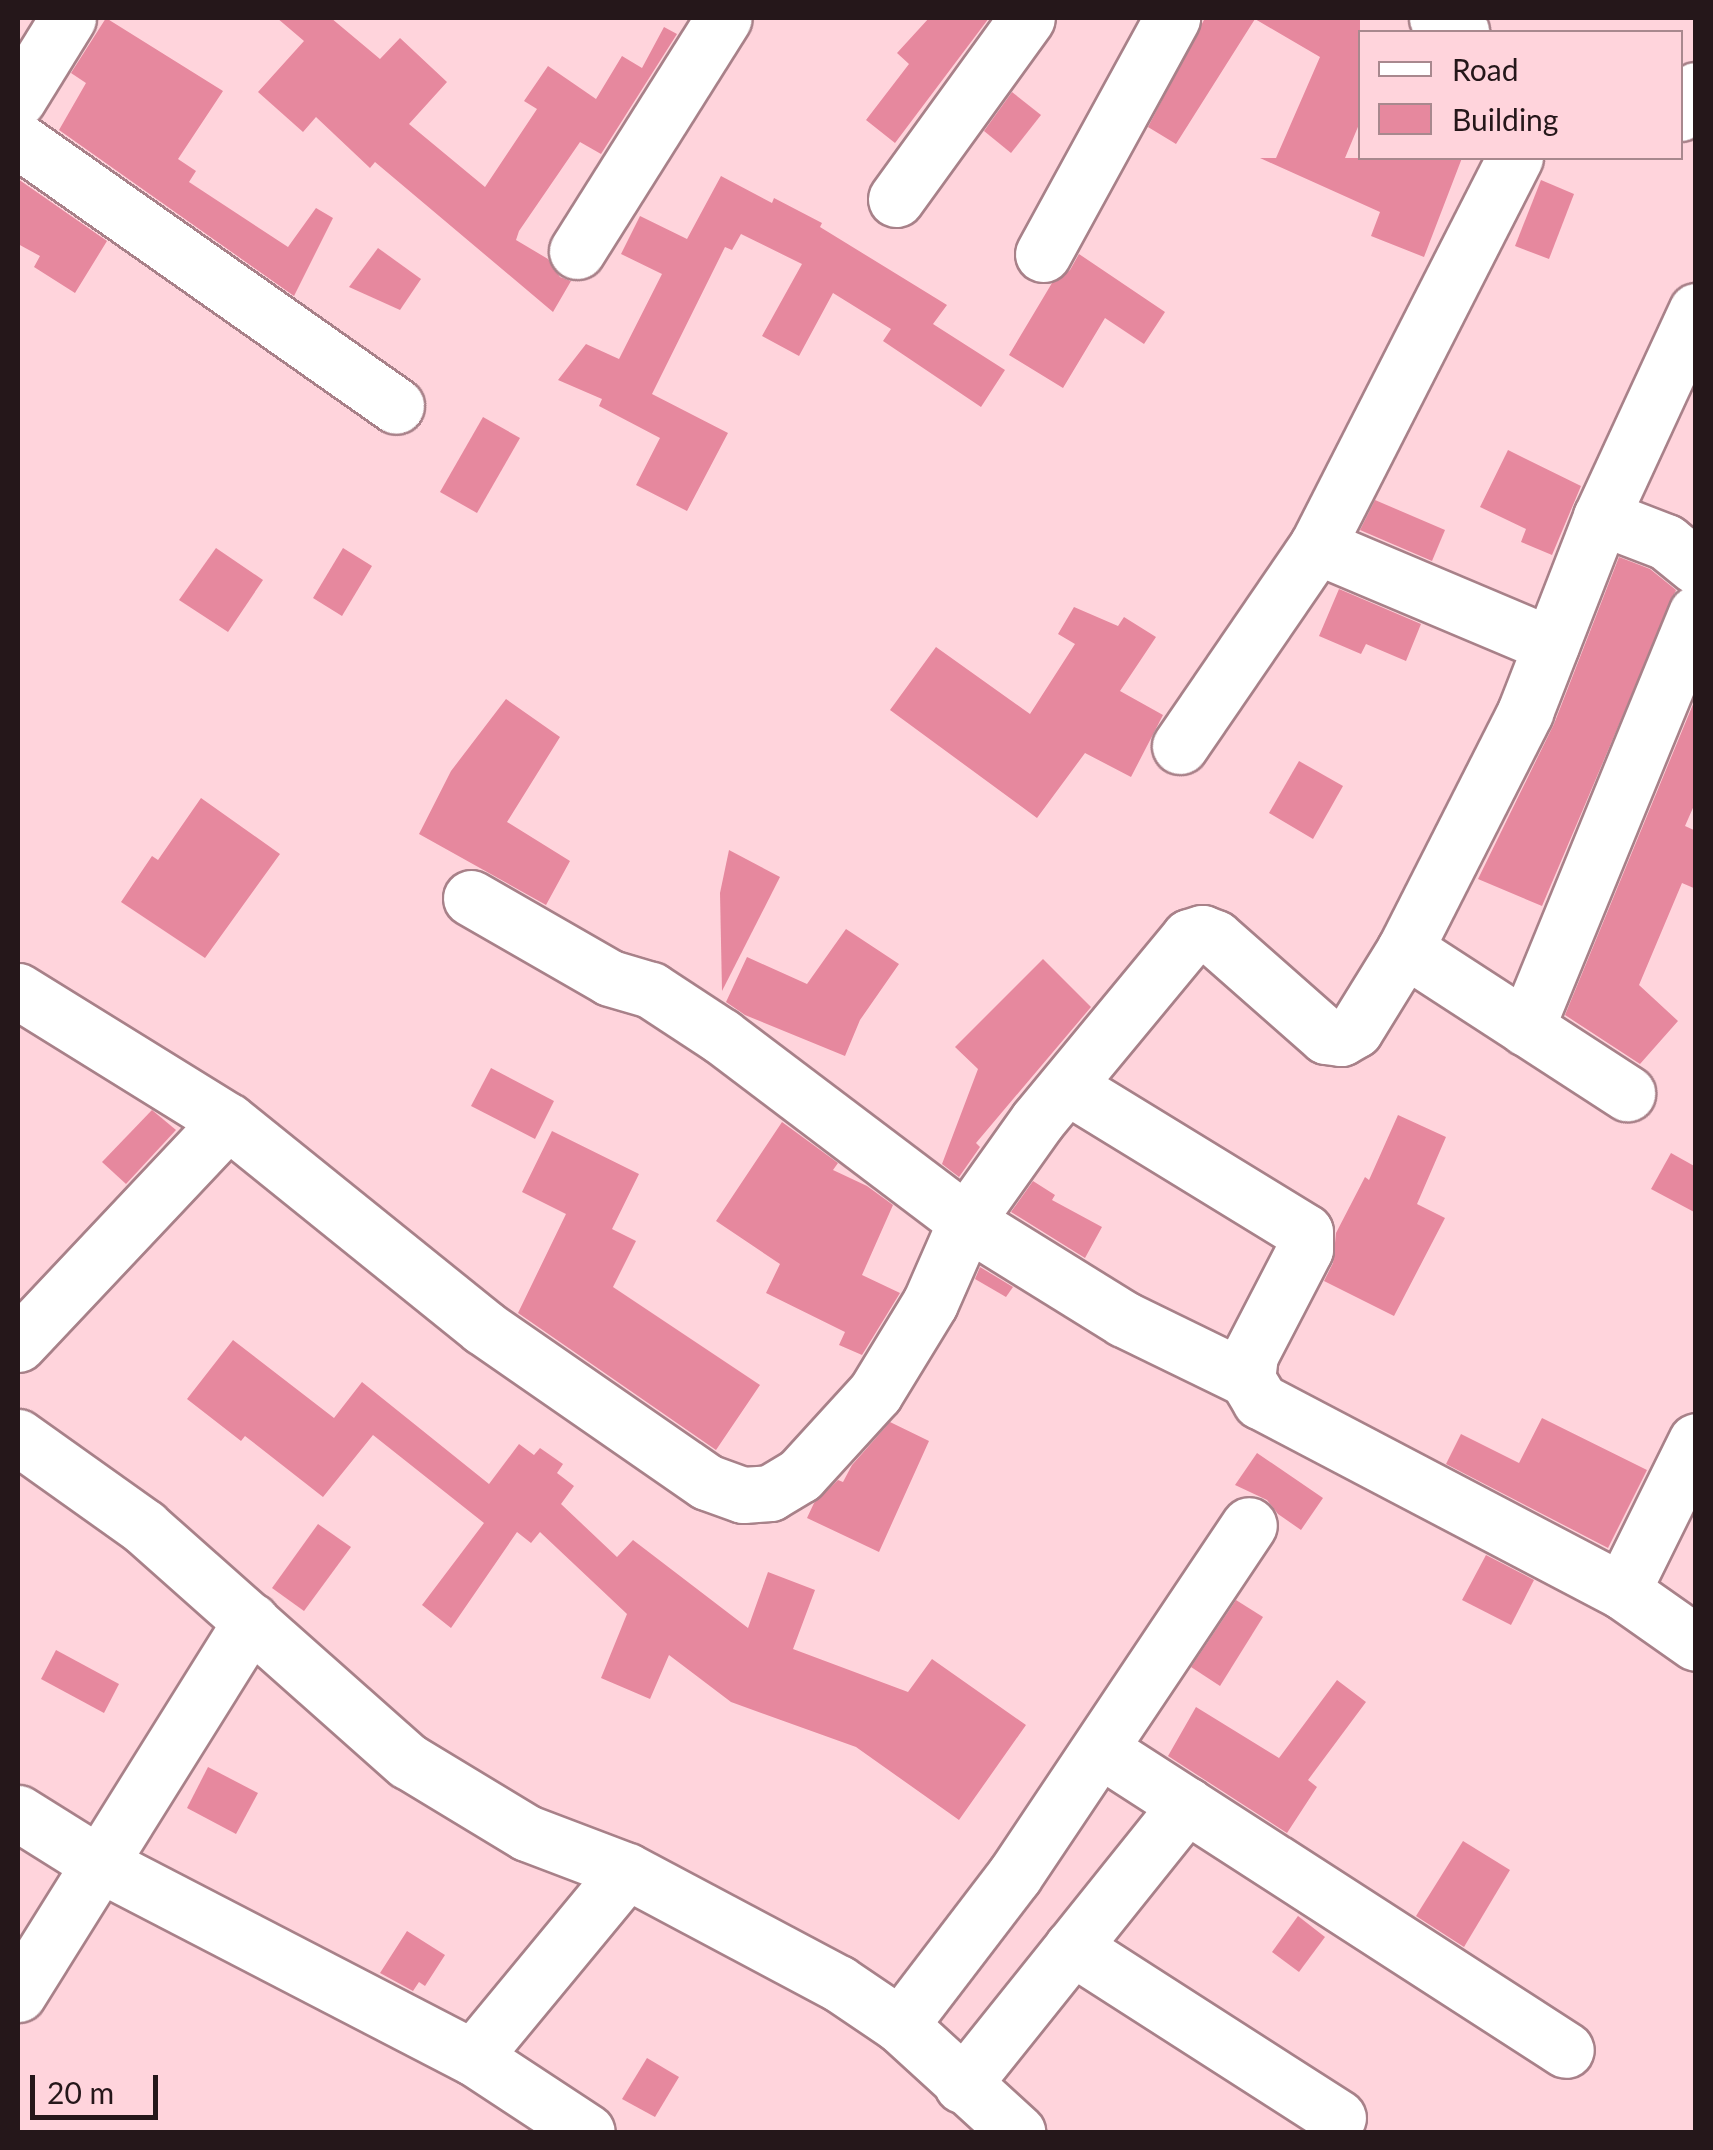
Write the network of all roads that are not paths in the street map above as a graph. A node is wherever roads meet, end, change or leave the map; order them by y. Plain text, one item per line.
1 (68, 18) edge
2 (724, 18) edge
3 (1027, 18) edge
4 (1172, 18) edge
5 (18, 99) edge
6 (18, 140) edge
7 (1514, 160) edge
8 (896, 200) dead end
9 (577, 252) dead end
10 (1043, 254) dead end
11 (1696, 311) edge
12 (396, 406) dead end
13 (1601, 517) junction
14 (1317, 546) junction
15 (1696, 566) edge
16 (1696, 614) edge
17 (1551, 645) junction
18 (1180, 746) dead end
19 (471, 898) dead end
20 (1405, 949) junction
21 (18, 991) edge
22 (1526, 1028) junction
23 (1067, 1086) junction
24 (1626, 1093) dead end
25 (228, 1121) junction
26 (966, 1221) junction
27 (18, 1344) edge
28 (1247, 1379) junction
29 (18, 1436) edge
30 (1696, 1442) edge
31 (1248, 1525) dead end
32 (1622, 1591) junction
33 (251, 1622) junction
34 (1696, 1643) edge
35 (1101, 1750) junction
36 (1186, 1805) junction
37 (18, 1812) edge
38 (98, 1862) junction
39 (627, 1872) junction
40 (1072, 1948) junction
41 (18, 1994) edge
42 (900, 2025) junction
43 (1566, 2050) dead end
44 (473, 2057) junction
45 (962, 2085) junction
46 (1338, 2118) dead end
47 (586, 2132) edge
48 (1018, 2132) edge

1 - 5 street
2 - 9 street
3 - 8 street
4 - 10 street
6 - 12 street
7 - 14 street
11 - 13 street
13 - 15 street
13 - 17 street
14 - 17 street
14 - 18 street
16 - 22 street
17 - 20 street
19 - 26 street
20 - 22 street
20 - 23 street
21 - 25 street
22 - 24 street
23 - 26 street
23 - 28 street
25 - 26 street
25 - 27 street
26 - 28 street
28 - 32 street
29 - 33 street
30 - 32 street
31 - 35 street
32 - 34 street
33 - 38 street
33 - 39 street
35 - 36 street
35 - 42 street
36 - 40 street
36 - 43 street
37 - 38 street
38 - 41 street
38 - 44 street
39 - 42 street
39 - 44 street
40 - 45 street
40 - 46 street
42 - 45 street
44 - 47 street
45 - 48 street

